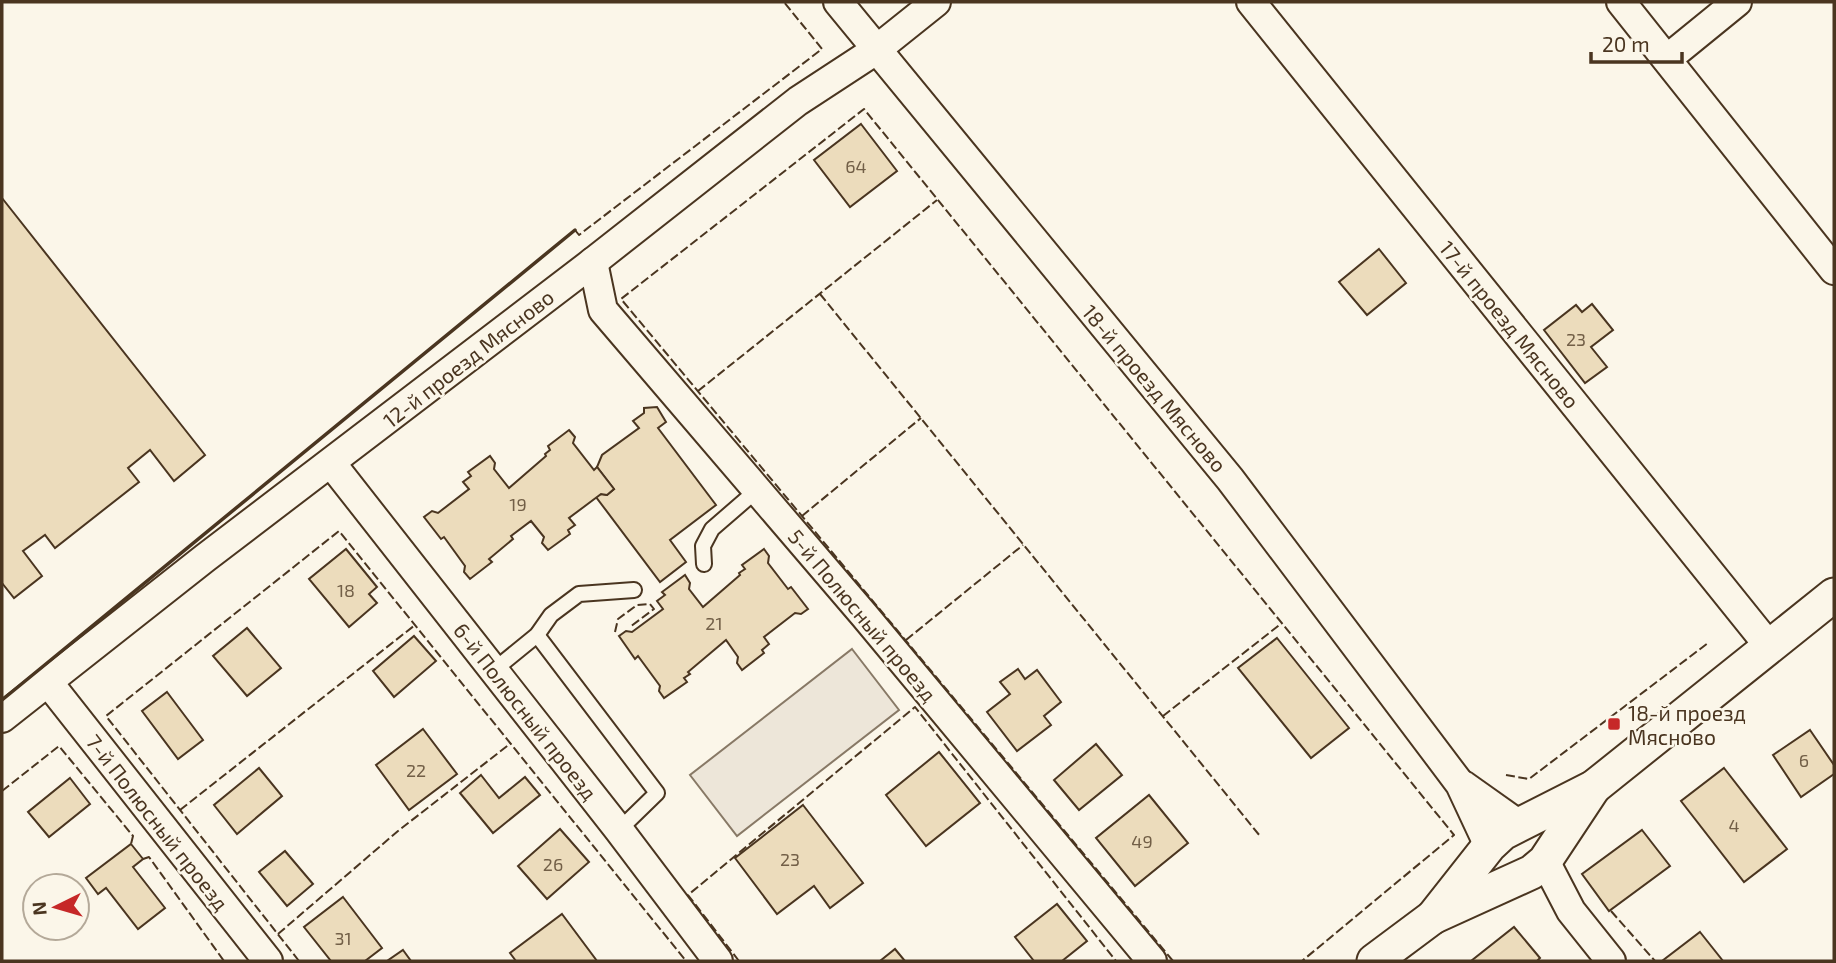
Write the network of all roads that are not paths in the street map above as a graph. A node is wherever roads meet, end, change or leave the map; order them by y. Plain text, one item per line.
1 (838, 2) edge
2 (936, 2) edge
3 (1251, 2) edge
4 (1622, 2) edge
5 (1737, 2) edge
6 (876, 50) junction
7 (1667, 59) junction
8 (593, 262) junction
9 (1834, 270) edge
10 (331, 463) junction
11 (757, 490) junction
12 (704, 564) dead end
13 (634, 590) dead end
14 (1834, 595) edge
15 (537, 635) junction
16 (1769, 646) junction
17 (494, 670) junction
18 (48, 682) junction
19 (2, 718) edge
20 (1460, 784) junction
21 (1594, 787) junction
22 (1518, 824) junction
23 (619, 830) junction
24 (1489, 846) junction
25 (1545, 861) junction
26 (1516, 881) junction
27 (1571, 911) junction
28 (1433, 917) junction
29 (268, 961) edge
30 (718, 961) edge
31 (1152, 961) edge
32 (1374, 961) edge
33 (1611, 961) edge

1 - 6 street, 18-й проезд Мясново
2 - 6 street, 12-й проезд Мясново
3 - 16 street, 17-й проезд Мясново
4 - 7 street
5 - 7 street
6 - 8 street, 12-й проезд Мясново
6 - 20 street, 18-й проезд Мясново
7 - 9 street
8 - 10 street, 12-й проезд Мясново
8 - 11 street, 5-й Полюсный проезд
10 - 17 street, 6-й Полюсный проезд
10 - 18 street, 12-й проезд Мясново
11 - 12 lane
11 - 31 street, 5-й Полюсный проезд
13 - 15 lane
14 - 16 street
15 - 17 lane
15 - 23 lane
16 - 21 street
17 - 23 street, 6-й Полюсный проезд
18 - 19 street, 12-й проезд Мясново
18 - 29 street, 7-й Полюсный проезд
20 - 22 street, 18-й проезд Мясново
20 - 24 street, 18-й проезд Мясново
21 - 22 street
21 - 25 street
22 - 24 street
22 - 25 street
23 - 30 street, 6-й Полюсный проезд
24 - 26 street, 18-й проезд Мясново
24 - 28 street
25 - 26 street
25 - 27 street, 18-й проезд Мясново
26 - 27 street, 18-й проезд Мясново
26 - 28 street
27 - 33 street, 18-й проезд Мясново
28 - 32 street

